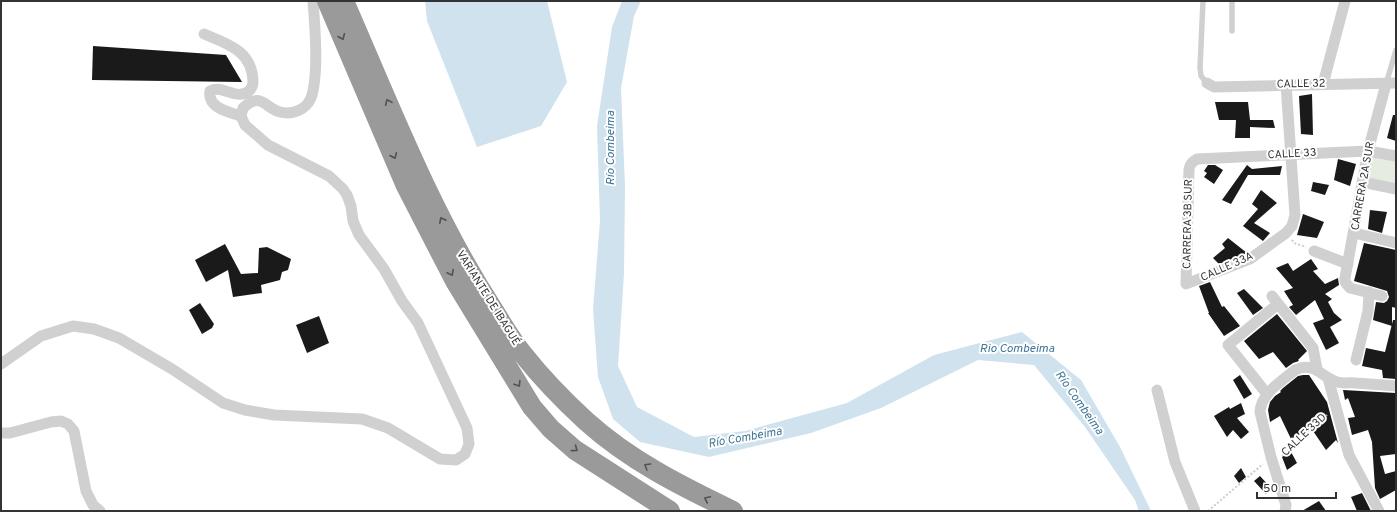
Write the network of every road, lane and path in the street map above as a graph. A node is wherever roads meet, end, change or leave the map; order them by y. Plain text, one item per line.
1 (313, 1) edge
2 (327, 1) edge
3 (344, 1) edge
4 (1203, 1) edge
5 (1232, 1) edge
6 (1345, 1) edge
7 (1232, 31) dead end
8 (204, 34) dead end
9 (1396, 50) edge
10 (1208, 83) joint
11 (1391, 83) edge
12 (1286, 84) junction
13 (1323, 84) junction
14 (242, 116) junction
15 (1368, 151) junction
16 (1291, 154) junction
17 (1396, 156) edge
18 (1190, 164) joint
19 (1362, 182) junction
20 (1396, 189) edge
21 (1289, 229) junction
22 (1354, 233) junction
23 (1396, 243) edge
24 (1314, 251) joint
25 (1348, 264) junction
26 (1186, 284) joint
27 (1368, 292) junction
28 (1382, 296) dead end
29 (1356, 360) dead end
30 (1, 364) edge
31 (1317, 369) junction
32 (1328, 378) junction
33 (1396, 386) edge
34 (1157, 390) dead end
35 (1265, 397) junction
36 (1335, 407) junction
37 (1, 433) edge
38 (1272, 460) junction
39 (1286, 508) edge
40 (100, 511) edge
41 (670, 511) edge
42 (733, 511) edge
43 (1195, 511) edge
44 (1208, 511) edge
45 (1379, 511) edge

1 - 14 street
2 -> 41 highway, VARIANTE DE IBAGUÉ
42 -> 3 highway, VARIANTE DE IBAGUÉ
4 - 10 lane
5 - 7 lane
6 - 13 street
8 - 14 street
9 - 11 lane
10 - 12 street, CALLE 32
11 - 13 street, CALLE 32
11 - 15 street, CARRERA 2A SUR
12 - 13 street, CALLE 32
12 - 16 street
14 - 30 street
15 - 16 street, CALLE 33
15 - 17 street, CALLE 33
15 - 19 street, CARRERA 2A SUR
16 - 18 street, CALLE 33
16 - 21 street
18 - 26 street, CARRERA 3B SUR
19 - 20 street
19 - 22 street, CARRERA 2A SUR
21 - 24 path
21 - 26 street, CALLE 33A
22 - 23 street
22 - 25 street, CARRERA 2A SUR
24 - 25 street
25 - 27 street, CARRERA 2A SUR
27 - 28 street
27 - 29 street
31 - 32 street
31 - 35 street
31 - 35 street
32 - 33 street
32 - 36 street
34 - 43 street
35 - 38 street
36 - 38 path, CALLE 33D
36 - 45 street
37 - 40 street
38 - 39 street
38 - 44 path, CALLE 33D

